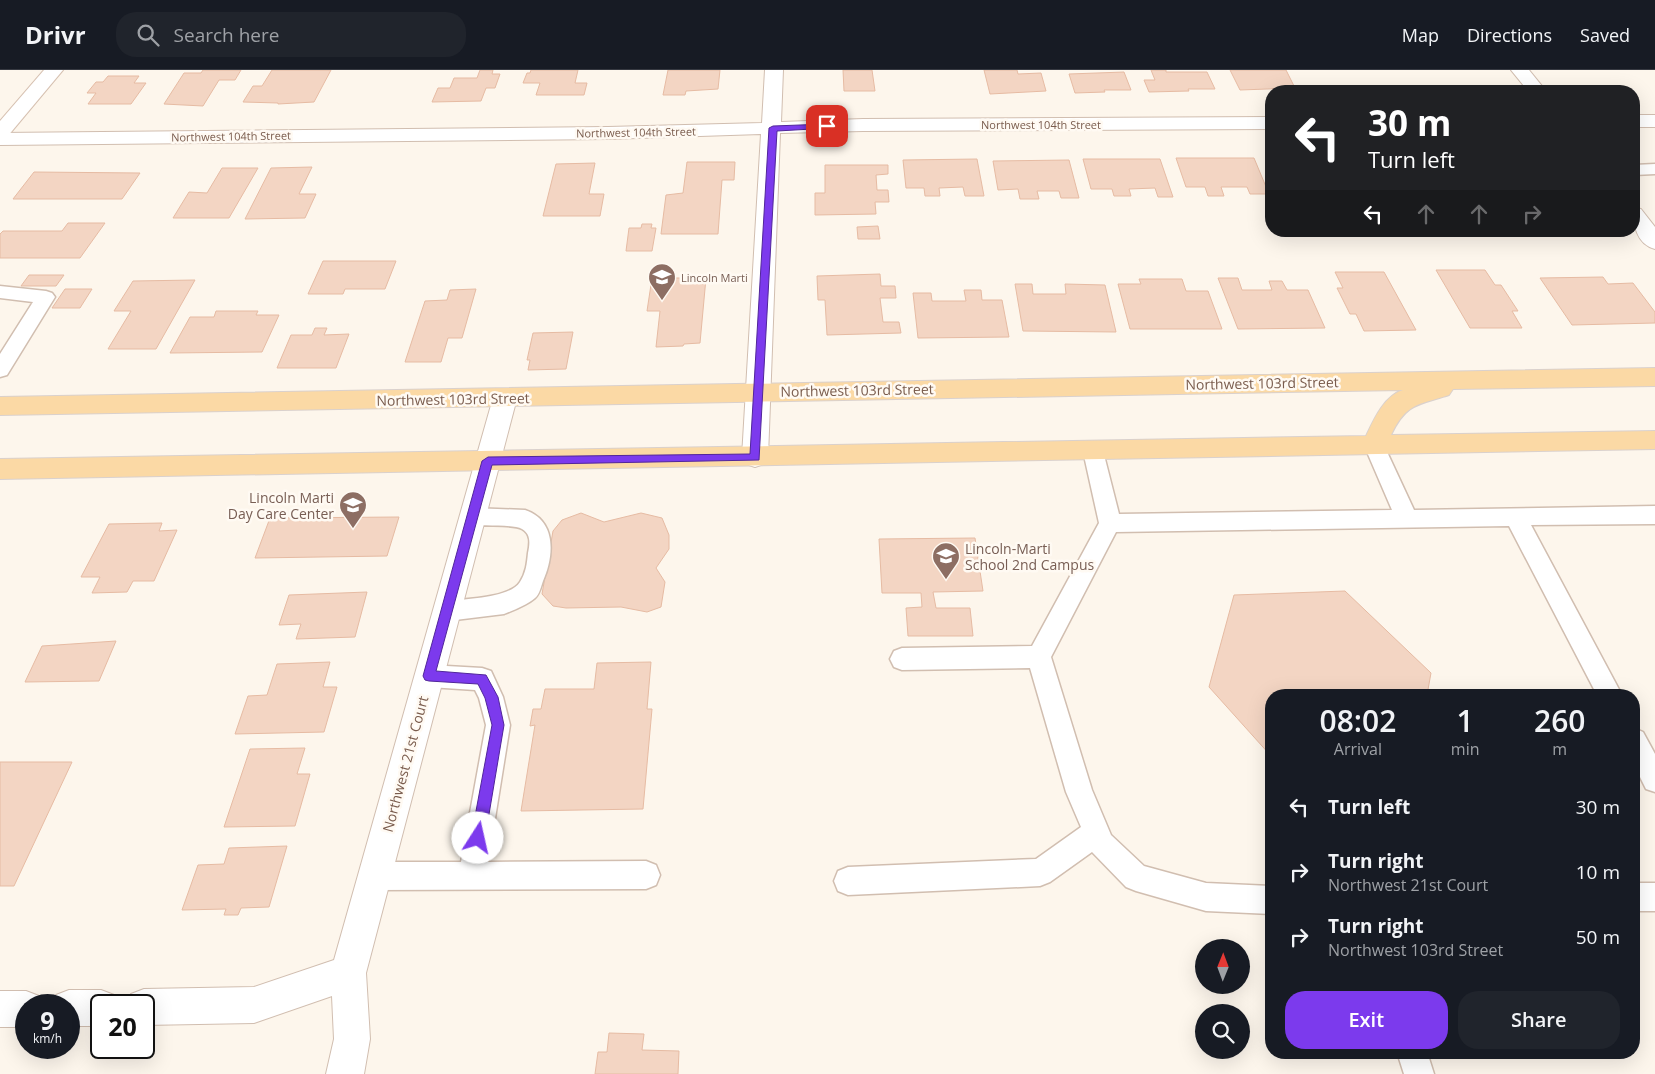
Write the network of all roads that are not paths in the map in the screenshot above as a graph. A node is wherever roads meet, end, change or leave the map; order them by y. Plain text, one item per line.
1 (54, 70) edge
2 (774, 70) edge
3 (1520, 70) edge
4 (1532, 85) edge
5 (1655, 121) edge
6 (1640, 122) edge
7 (1265, 123) edge
8 (773, 128) junction
9 (0, 134) edge
10 (0, 139) edge
11 (1655, 169) edge
12 (1640, 170) edge
13 (1640, 222) edge
14 (1655, 242) edge
15 (0, 292) edge
16 (0, 370) edge
17 (1655, 377) edge
18 (1476, 379) junction
19 (758, 392) junction
20 (505, 398) junction
21 (0, 406) edge
22 (1655, 440) edge
23 (1374, 445) junction
24 (1093, 450) junction
25 (755, 458) junction
26 (488, 461) junction
27 (0, 469) edge
28 (1655, 516) edge
29 (472, 517) junction
30 (1515, 517) junction
31 (1407, 519) junction
32 (1110, 523) junction
33 (447, 611) junction
34 (1039, 656) junction
35 (902, 658) dead end
36 (429, 676) junction
37 (1607, 689) edge
38 (1640, 751) edge
39 (1655, 780) edge
40 (1097, 832) junction
41 (646, 875) dead end
42 (375, 876) junction
43 (472, 876) junction
44 (848, 881) dead end
45 (1655, 897) edge
46 (1640, 898) edge
47 (1265, 900) edge
48 (348, 974) junction
49 (155, 1007) edge
50 (0, 1009) edge
51 (15, 1009) edge
52 (1414, 1059) edge
53 (345, 1074) edge
54 (1419, 1074) edge

1 - 9 street
2 - 8 street
3 - 4 street
5 - 6 street
7 - 8 street, Northwest 104th Street
8 - 10 street, Northwest 104th Street
8 - 19 street
11 - 12 lane
13 - 14 street
15 - 16 lane
17 - 18 main road, Northwest 103rd Street
18 - 19 main road, Northwest 103rd Street
18 - 23 main road
19 - 20 main road, Northwest 103rd Street
19 - 25 street
20 - 21 main road, Northwest 103rd Street
20 - 26 street, Northwest 21st Court
22 - 23 main road
23 - 24 main road
23 - 31 lane
24 - 25 main road
24 - 32 lane
25 - 26 main road
26 - 27 main road
26 - 29 street, Northwest 21st Court
28 - 30 lane
29 - 33 street, Northwest 21st Court
29 - 33 lane
30 - 31 lane
30 - 37 lane
31 - 32 lane
32 - 34 lane
33 - 36 street, Northwest 21st Court
34 - 35 lane
34 - 40 lane
36 - 42 street, Northwest 21st Court
36 - 43 lane
38 - 39 lane
40 - 44 lane
40 - 47 lane
41 - 43 lane
42 - 43 lane
42 - 48 street, Northwest 21st Court
45 - 46 lane
48 - 49 street
48 - 53 street, Northwest 21st Court
50 - 51 street
52 - 54 lane

